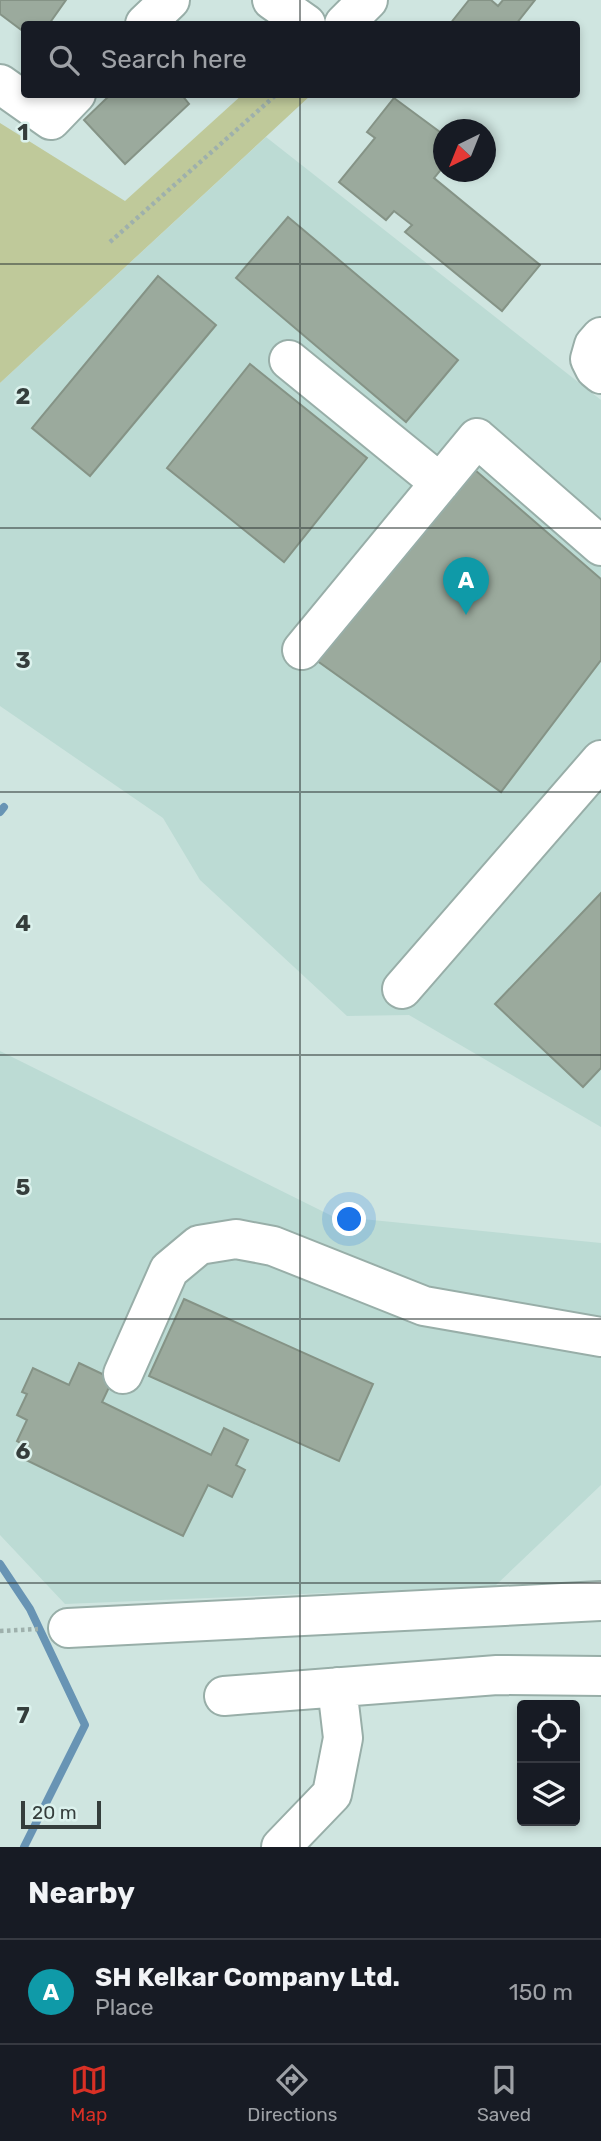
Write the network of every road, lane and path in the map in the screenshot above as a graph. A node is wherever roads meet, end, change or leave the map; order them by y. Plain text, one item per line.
1 (170, 0) edge
2 (272, 0) edge
3 (368, 0) edge
4 (148, 21) edge
5 (302, 21) edge
6 (347, 21) edge
7 (0, 84) edge
8 (72, 98) edge
9 (272, 98) edge
10 (110, 242) dead end
11 (601, 337) edge
12 (289, 360) dead end
13 (601, 374) edge
14 (440, 483) junction
15 (601, 545) edge
16 (302, 650) dead end
17 (601, 760) edge
18 (402, 989) dead end
19 (601, 1337) edge
20 (123, 1374) dead end
21 (601, 1601) edge
22 (68, 1628) dead end
23 (601, 1676) edge
24 (337, 1687) junction
25 (224, 1696) dead end
26 (281, 1847) edge

1 - 4 street
2 - 5 street
3 - 6 street
7 - 8 street
9 - 10 path
11 - 13 street
12 - 14 street
14 - 15 street
14 - 16 street
17 - 18 street
19 - 20 street
21 - 22 street
23 - 24 street
24 - 25 street
24 - 26 street

